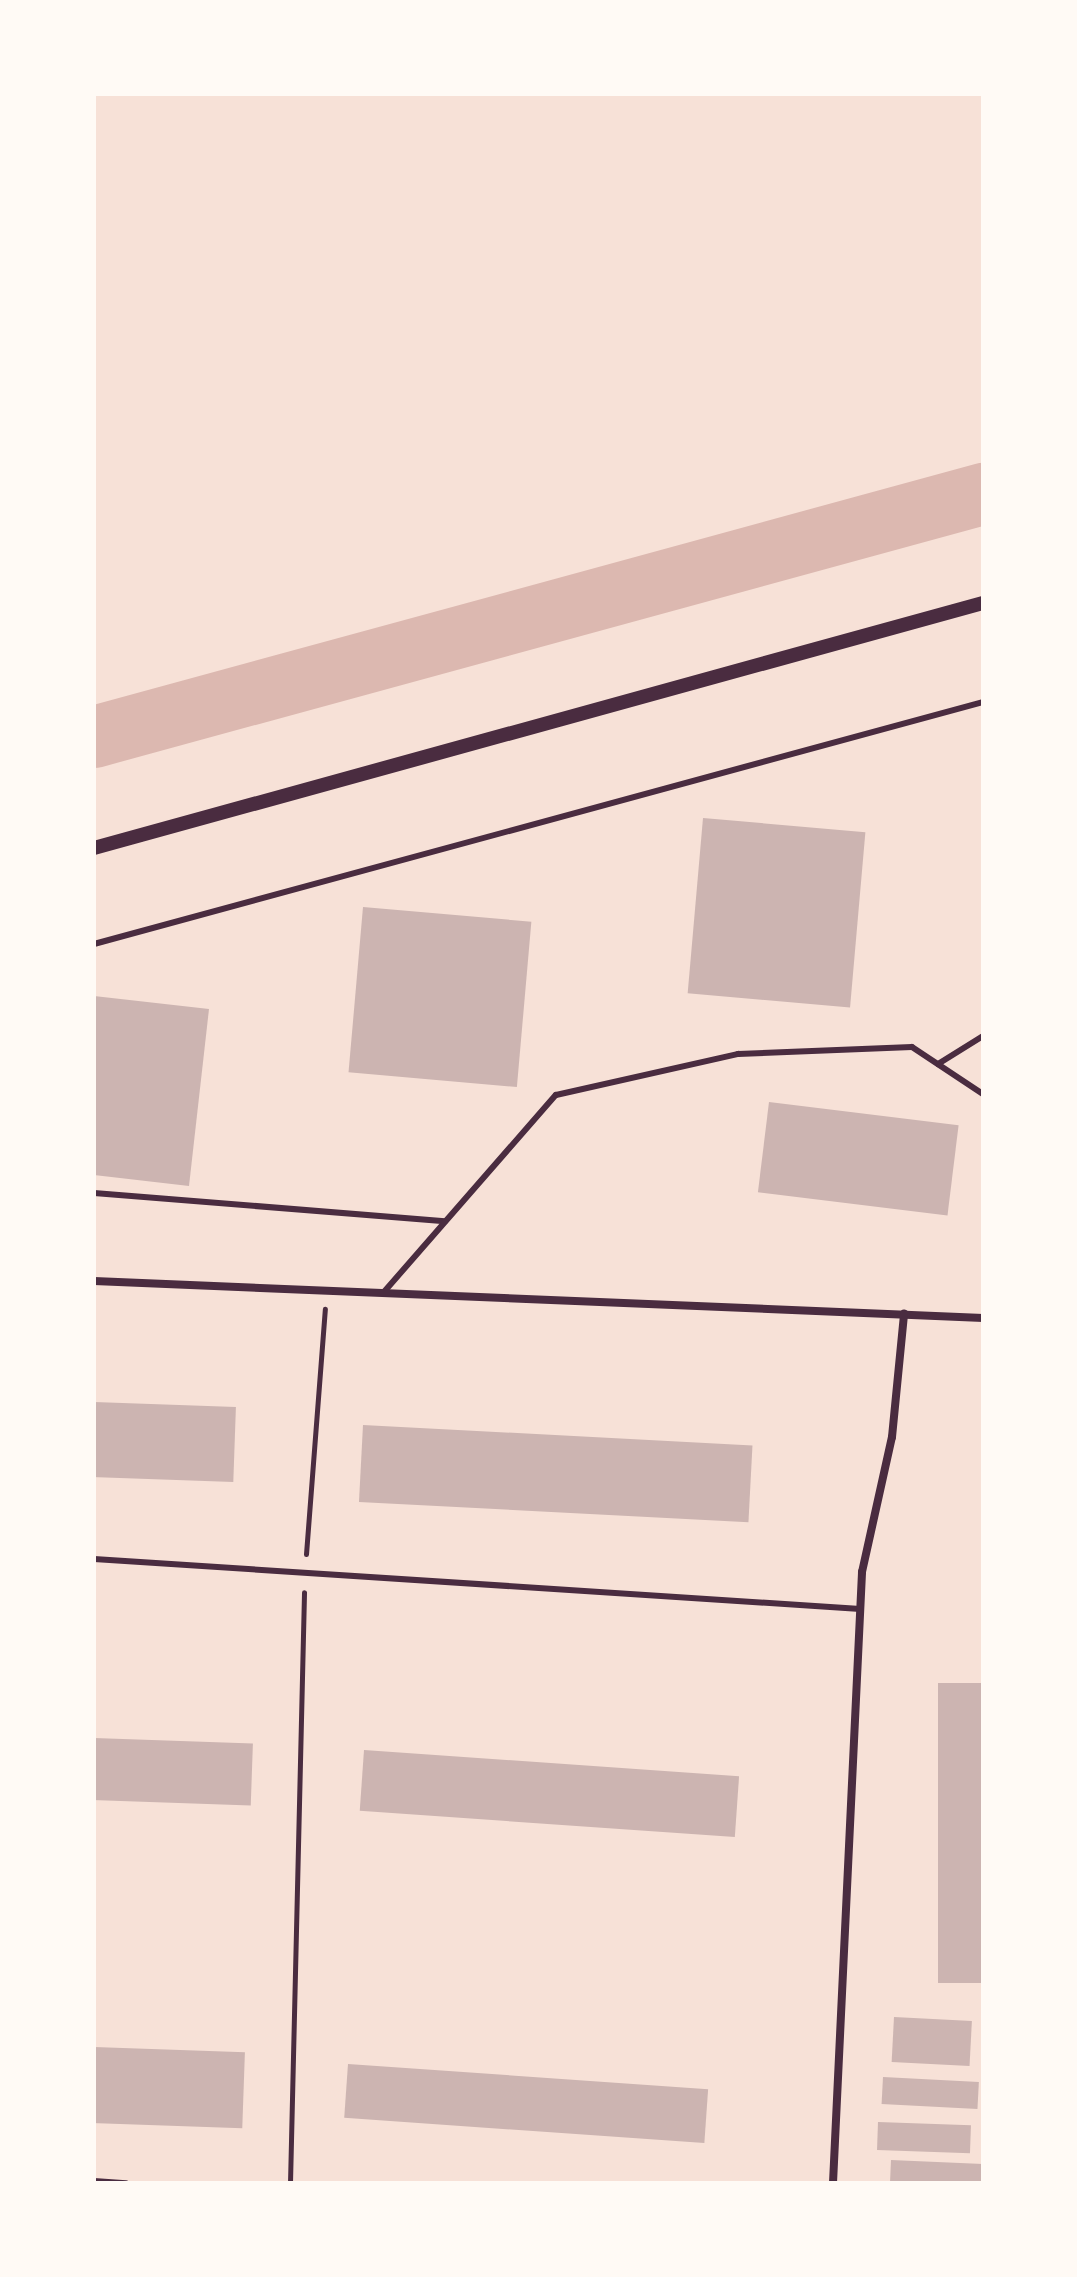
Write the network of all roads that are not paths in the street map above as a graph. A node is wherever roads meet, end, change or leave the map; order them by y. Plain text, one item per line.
1 (983, 603) edge
2 (983, 702) edge
3 (94, 848) edge
4 (94, 944) edge
5 (983, 1036) edge
6 (938, 1064) junction
7 (983, 1094) edge
8 (94, 1193) edge
9 (446, 1221) junction
10 (94, 1281) edge
11 (383, 1293) junction
12 (904, 1314) junction
13 (983, 1318) edge
14 (94, 1559) edge
15 (860, 1609) junction
16 (94, 2181) edge
17 (126, 2183) edge
18 (833, 2183) edge

1 - 3 street
2 - 4 lane
5 - 6 lane
6 - 7 lane
6 - 9 lane
8 - 9 lane
9 - 11 lane
10 - 11 street
11 - 12 street
12 - 13 street
12 - 15 street
14 - 15 lane
15 - 18 street
16 - 17 lane

